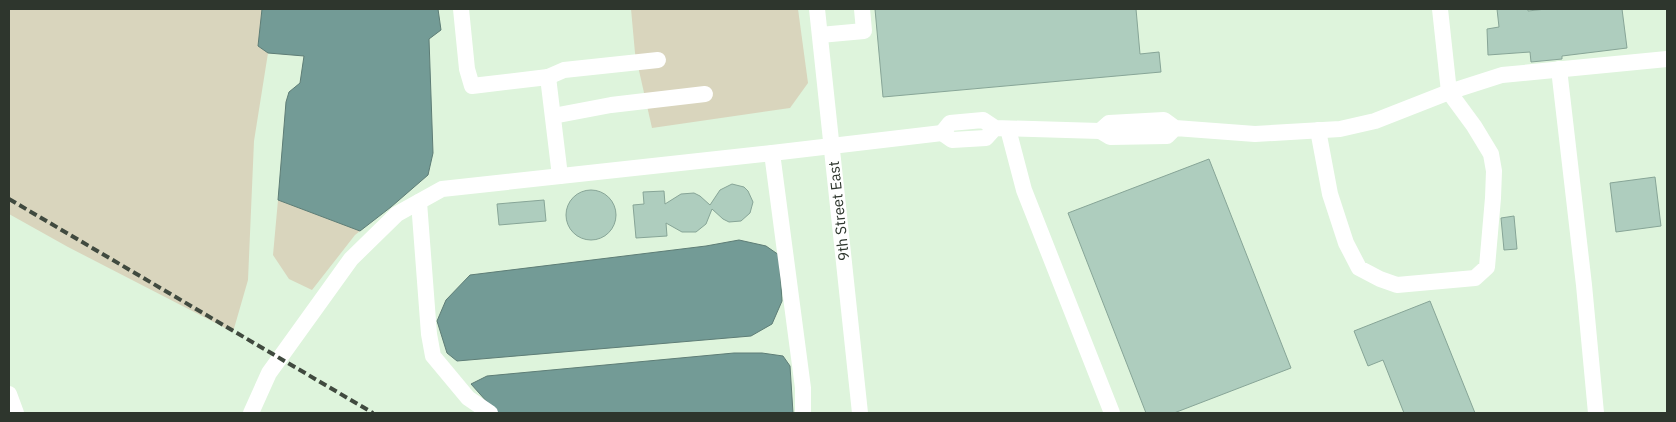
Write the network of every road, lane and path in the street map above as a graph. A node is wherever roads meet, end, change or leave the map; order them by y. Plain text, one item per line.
1 (461, 9) edge
2 (817, 9) edge
3 (862, 9) edge
4 (1440, 9) edge
5 (820, 35) junction
6 (1667, 58) edge
7 (658, 60) dead end
8 (1559, 69) junction
9 (548, 77) junction
10 (1449, 92) junction
11 (705, 94) dead end
12 (553, 116) junction
13 (1001, 129) junction
14 (1318, 130) junction
15 (833, 145) junction
16 (772, 153) junction
17 (560, 176) junction
18 (419, 202) junction
19 (9, 394) edge
20 (16, 413) edge
21 (251, 413) edge
22 (490, 413) edge
23 (803, 413) edge
24 (860, 413) edge
25 (1112, 413) edge
26 (1596, 413) edge

1 - 9 street
2 - 5 street, 9th Street East
3 - 5 street
4 - 10 street
5 - 15 street, 9th Street East
6 - 8 street
7 - 9 street
8 - 10 street
8 - 26 street
9 - 12 street
10 - 14 street
10 - 14 street
11 - 12 street
12 - 17 street
13 - 14 street
13 - 15 street
13 - 25 street
15 - 16 street
15 - 24 street, 9th Street East
16 - 17 street
16 - 23 street
17 - 18 street
18 - 21 street
18 - 22 street
19 - 20 street

